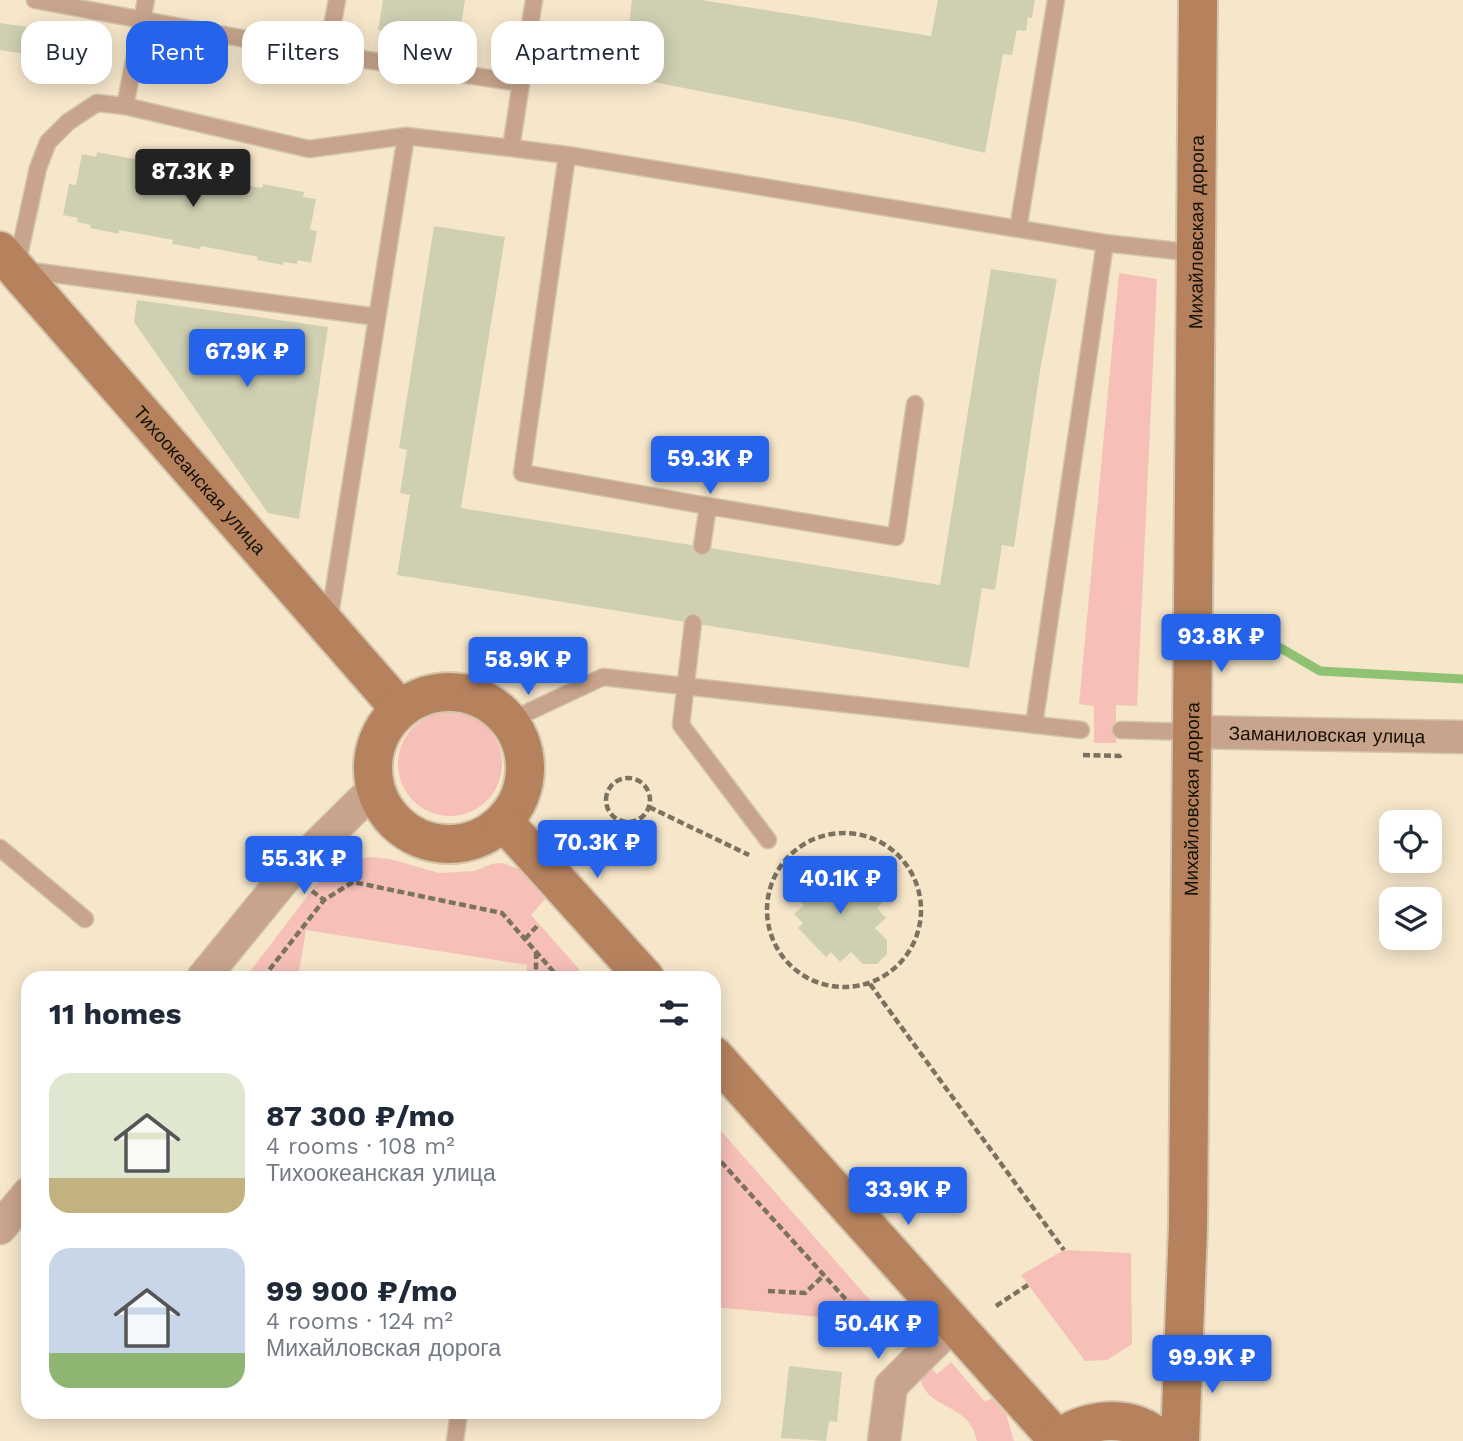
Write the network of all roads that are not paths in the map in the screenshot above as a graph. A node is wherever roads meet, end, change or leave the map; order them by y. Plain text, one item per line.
1 (34, 0) edge
2 (146, 0) edge
3 (337, 0) edge
4 (534, 0) edge
5 (1056, 0) edge
6 (1198, 0) edge
7 (142, 20) junction
8 (333, 21) edge
9 (531, 21) edge
10 (242, 38) edge
11 (364, 60) edge
12 (491, 79) edge
13 (521, 84) edge
14 (125, 106) junction
15 (406, 136) junction
16 (511, 148) junction
17 (567, 155) junction
18 (1018, 229) junction
19 (1105, 243) junction
20 (1195, 253) junction
21 (8, 260) edge
22 (377, 317) junction
23 (915, 404) dead end
24 (708, 506) junction
25 (702, 546) dead end
26 (693, 623) dead end
27 (328, 627) junction
28 (684, 687) junction
29 (400, 709) junction
30 (509, 721) junction
31 (1034, 725) junction
32 (1081, 730) dead end
33 (1121, 730) dead end
34 (1191, 732) junction
35 (1463, 737) edge
36 (375, 788) junction
37 (504, 821) junction
38 (768, 839) dead end
39 (0, 848) edge
40 (85, 919) dead end
41 (209, 971) edge
42 (639, 971) edge
43 (721, 1064) edge
44 (21, 1202) edge
45 (0, 1228) edge
46 (954, 1323) junction
47 (1184, 1346) junction
48 (458, 1419) edge
49 (1109, 1420) junction
50 (1056, 1440) edge
51 (455, 1441) edge
52 (884, 1441) edge
53 (1162, 1441) edge
54 (1180, 1441) edge

1 - 7 lane
2 - 7 lane
3 - 8 lane
4 - 9 lane
5 - 18 lane
6 - 20 street, Михайловская дорога
7 - 10 lane
7 - 14 lane
11 - 12 lane
13 - 16 lane
14 - 15 lane
14 - 21 lane
15 - 16 lane
15 - 22 lane
16 - 17 lane
17 - 18 lane
17 - 24 lane
18 - 19 lane
19 - 20 lane
19 - 31 lane
20 - 34 street, Михайловская дорога
21 - 22 lane
21 - 27 street, Тихоокеанская улица
22 - 27 lane
23 - 24 lane
24 - 25 lane
26 - 28 lane
27 - 29 street, Тихоокеанская улица
28 - 30 lane
28 - 31 lane
28 - 38 lane
29 - 30 street
29 - 36 street
30 - 37 street
31 - 32 lane
33 - 34 lane
34 - 35 street, Заманиловская улица
34 - 47 street, Михайловская дорога
36 - 37 street
36 - 41 street
37 - 42 street
39 - 40 lane
43 - 46 street
44 - 45 street
46 - 50 street
46 - 52 street
47 - 49 street, Михайловская дорога
47 - 54 street, Михайловская дорога
48 - 51 lane
49 - 50 street, Михайловская дорога
49 - 53 street

